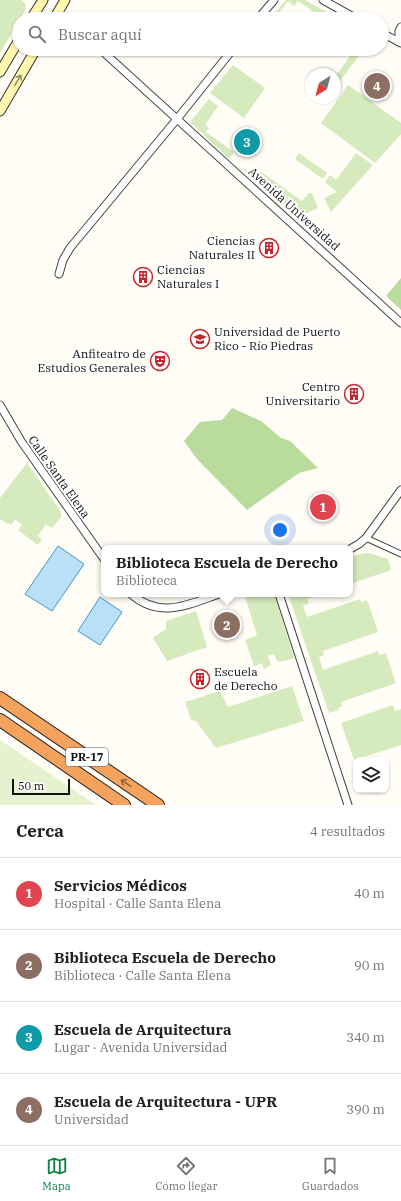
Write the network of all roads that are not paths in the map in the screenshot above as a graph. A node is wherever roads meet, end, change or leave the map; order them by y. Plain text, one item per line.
1 (65, 0) edge
2 (274, 0) edge
3 (323, 0) edge
4 (41, 1) edge
5 (35, 12) edge
6 (61, 12) edge
7 (264, 12) edge
8 (344, 12) edge
9 (401, 27) edge
10 (389, 36) edge
11 (400, 41) edge
12 (12, 52) edge
13 (32, 56) edge
14 (108, 56) edge
15 (227, 56) edge
16 (0, 72) edge
17 (0, 111) edge
18 (177, 119) junction
19 (59, 274) dead end
20 (401, 322) edge
21 (0, 405) edge
22 (401, 490) edge
23 (366, 538) junction
24 (353, 548) edge
25 (401, 554) edge
26 (101, 555) edge
27 (135, 597) edge
28 (210, 597) edge
29 (280, 597) edge
30 (0, 694) edge
31 (0, 698) edge
32 (15, 708) junction
33 (0, 720) edge
34 (0, 728) edge
35 (28, 740) junction
36 (124, 805) edge
37 (158, 805) edge
38 (348, 805) edge

1 - 6 main road
2 - 7 street
3 - 8 street
4 - 5 main road
9 - 11 street
10 - 11 street
12 - 16 main road
17 -> 13 main road
14 - 18 street, Avenida Universidad
15 - 18 street
18 - 19 street
18 - 20 street, Avenida Universidad
21 - 26 street, Calle Santa Elena
22 - 23 street
23 - 24 street
23 - 25 street
27 - 28 street
29 - 38 street
30 - 32 highway
31 - 32 highway, PR-17
37 -> 32 highway, PR-17
33 - 35 highway, PR-17
34 - 35 highway
35 - 36 highway, PR-17

